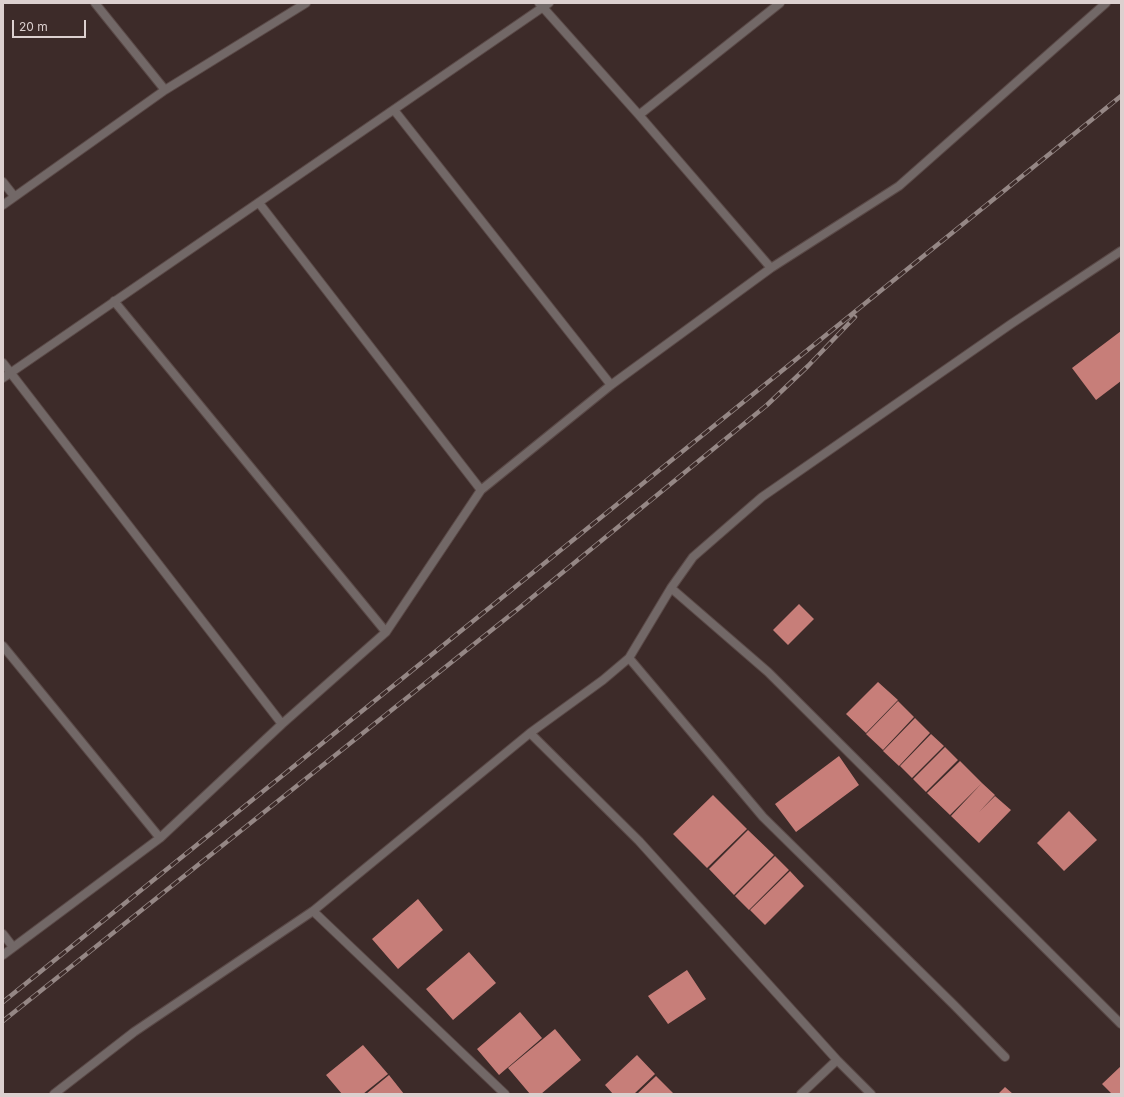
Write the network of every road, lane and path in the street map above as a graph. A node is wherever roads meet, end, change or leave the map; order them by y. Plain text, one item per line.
1 (95, 3) edge
2 (780, 3) edge
3 (1106, 3) edge
4 (301, 4) edge
5 (544, 5) edge
6 (165, 90) junction
7 (394, 110) junction
8 (639, 115) junction
9 (3, 182) edge
10 (14, 196) junction
11 (259, 203) junction
12 (3, 205) edge
13 (1121, 251) edge
14 (771, 268) junction
15 (114, 301) junction
16 (3, 363) edge
17 (11, 373) junction
18 (3, 378) edge
19 (611, 385) junction
20 (481, 490) junction
21 (671, 588) junction
22 (386, 632) junction
23 (3, 646) edge
24 (629, 658) junction
25 (282, 724) junction
26 (530, 733) junction
27 (160, 838) junction
28 (313, 911) junction
29 (3, 934) edge
30 (14, 947) junction
31 (3, 955) edge
32 (1121, 1024) edge
33 (1005, 1057) dead end
34 (837, 1060) junction
35 (54, 1094) edge
36 (505, 1094) edge
37 (801, 1094) edge
38 (871, 1094) edge

1 - 6 street
2 - 8 street
3 - 14 street
4 - 6 street
5 - 7 street
5 - 8 street
6 - 10 street
7 - 11 street
7 - 19 street
8 - 14 street
9 - 10 street
10 - 12 street
11 - 15 street
11 - 20 street
13 - 21 street
14 - 19 street
15 - 17 street
15 - 22 street
16 - 17 street
17 - 18 street
17 - 25 street
19 - 20 street
20 - 22 street
21 - 24 street
21 - 32 street
22 - 25 street
23 - 27 street
24 - 26 street
24 - 33 street
25 - 27 street
26 - 28 street
26 - 34 street
27 - 30 street
28 - 35 street
28 - 36 street
29 - 30 street
30 - 31 street
34 - 37 street
34 - 38 street

